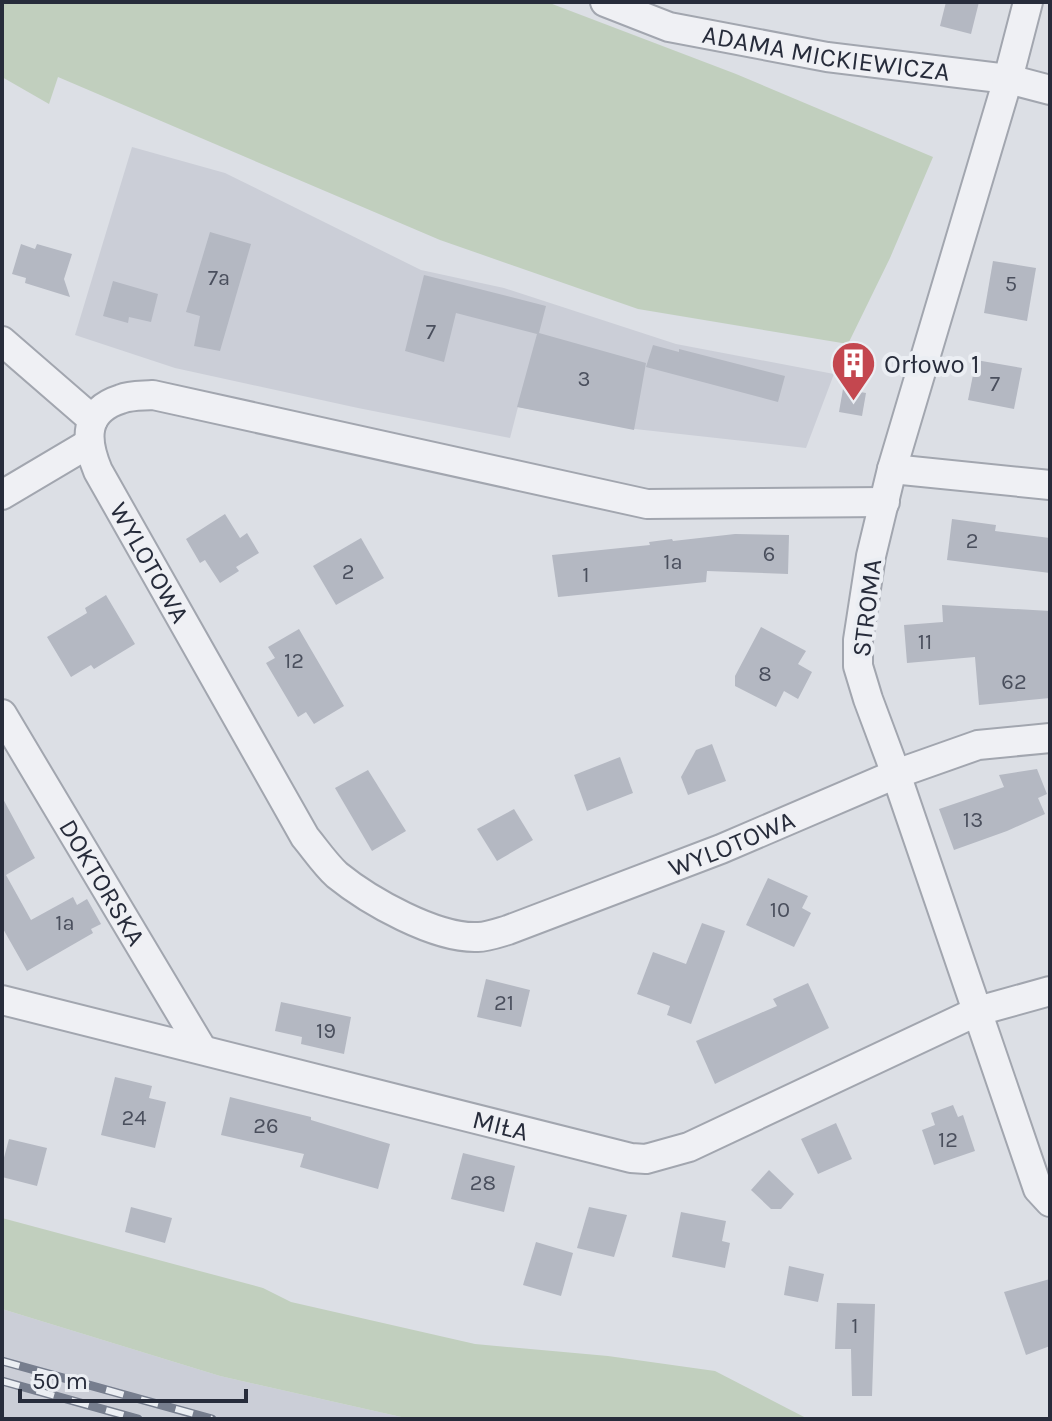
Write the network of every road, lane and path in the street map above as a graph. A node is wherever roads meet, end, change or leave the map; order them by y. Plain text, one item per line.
1 (605, 2) edge
2 (1028, 2) edge
3 (1008, 79) junction
4 (1050, 90) edge
5 (2, 341) edge
6 (91, 432) junction
7 (892, 469) junction
8 (1050, 485) edge
9 (2, 495) edge
10 (885, 502) junction
11 (2, 714) edge
12 (1050, 738) edge
13 (896, 774) junction
14 (1050, 991) edge
15 (2, 1000) edge
16 (978, 1011) junction
17 (202, 1049) junction
18 (1050, 1202) edge

1 - 3 street, ADAMA MICKIEWICZA
2 - 3 street, STROMA
3 - 4 street, ADAMA MICKIEWICZA
3 - 7 street, STROMA
5 - 6 street
6 - 9 street
6 - 10 street
6 - 13 street, WYLOTOWA
7 - 8 street
7 - 10 street, STROMA
10 - 13 street, STROMA
11 - 17 street, DOKTORSKA
12 - 13 street, WYLOTOWA
13 - 16 street, STROMA
14 - 16 street, MIŁA
15 - 17 street, MIŁA
16 - 17 street, MIŁA
16 - 18 street, STROMA

